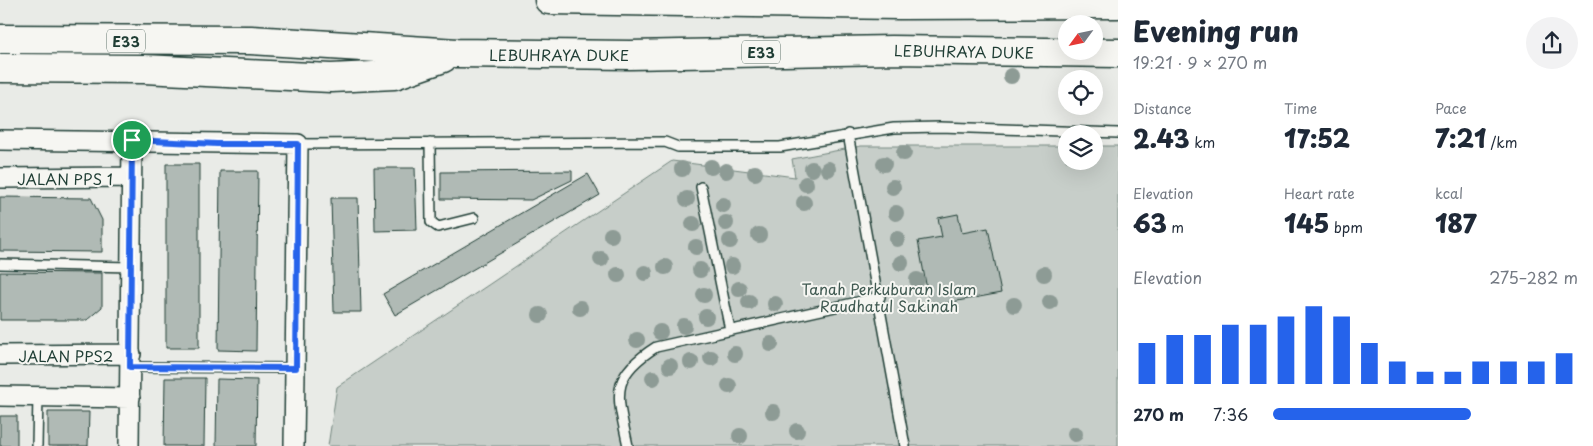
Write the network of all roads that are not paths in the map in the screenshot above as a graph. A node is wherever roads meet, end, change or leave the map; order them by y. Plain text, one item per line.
1 (549, 0) edge
2 (930, 0) edge
3 (960, 4) junction
4 (1118, 4) edge
5 (0, 39) edge
6 (1118, 53) edge
7 (456, 54) junction
8 (6, 71) edge
9 (1118, 133) edge
10 (848, 134) junction
11 (0, 140) edge
12 (132, 140) junction
13 (430, 143) junction
14 (298, 144) junction
15 (0, 178) edge
16 (131, 178) junction
17 (701, 187) dead end
18 (474, 218) dead end
19 (0, 264) edge
20 (130, 267) junction
21 (880, 297) junction
22 (730, 330) junction
23 (0, 355) edge
24 (131, 361) junction
25 (296, 368) junction
26 (38, 395) junction
27 (0, 396) edge
28 (130, 398) junction
29 (38, 446) edge
30 (129, 446) edge
31 (294, 446) edge
32 (628, 446) edge
33 (905, 446) edge

1 - 3 highway
2 - 3 highway
3 - 4 highway
5 - 7 highway, LEBUHRAYA DUKE / E33
6 - 7 highway, LEBUHRAYA DUKE / E33
7 - 8 highway
9 - 10 lane
10 - 13 lane
10 - 21 lane
11 - 12 street
12 - 14 street
12 - 16 street
13 - 14 lane
13 - 18 lane
14 - 25 street
15 - 16 street, JALAN PPS 1
16 - 20 street
17 - 22 lane
19 - 20 lane
20 - 24 street
21 - 22 lane
21 - 33 lane
22 - 32 lane
23 - 24 street, JALAN PPS2
24 - 25 lane
24 - 28 street
25 - 31 street
26 - 27 street
26 - 28 street
26 - 29 lane
28 - 30 street

